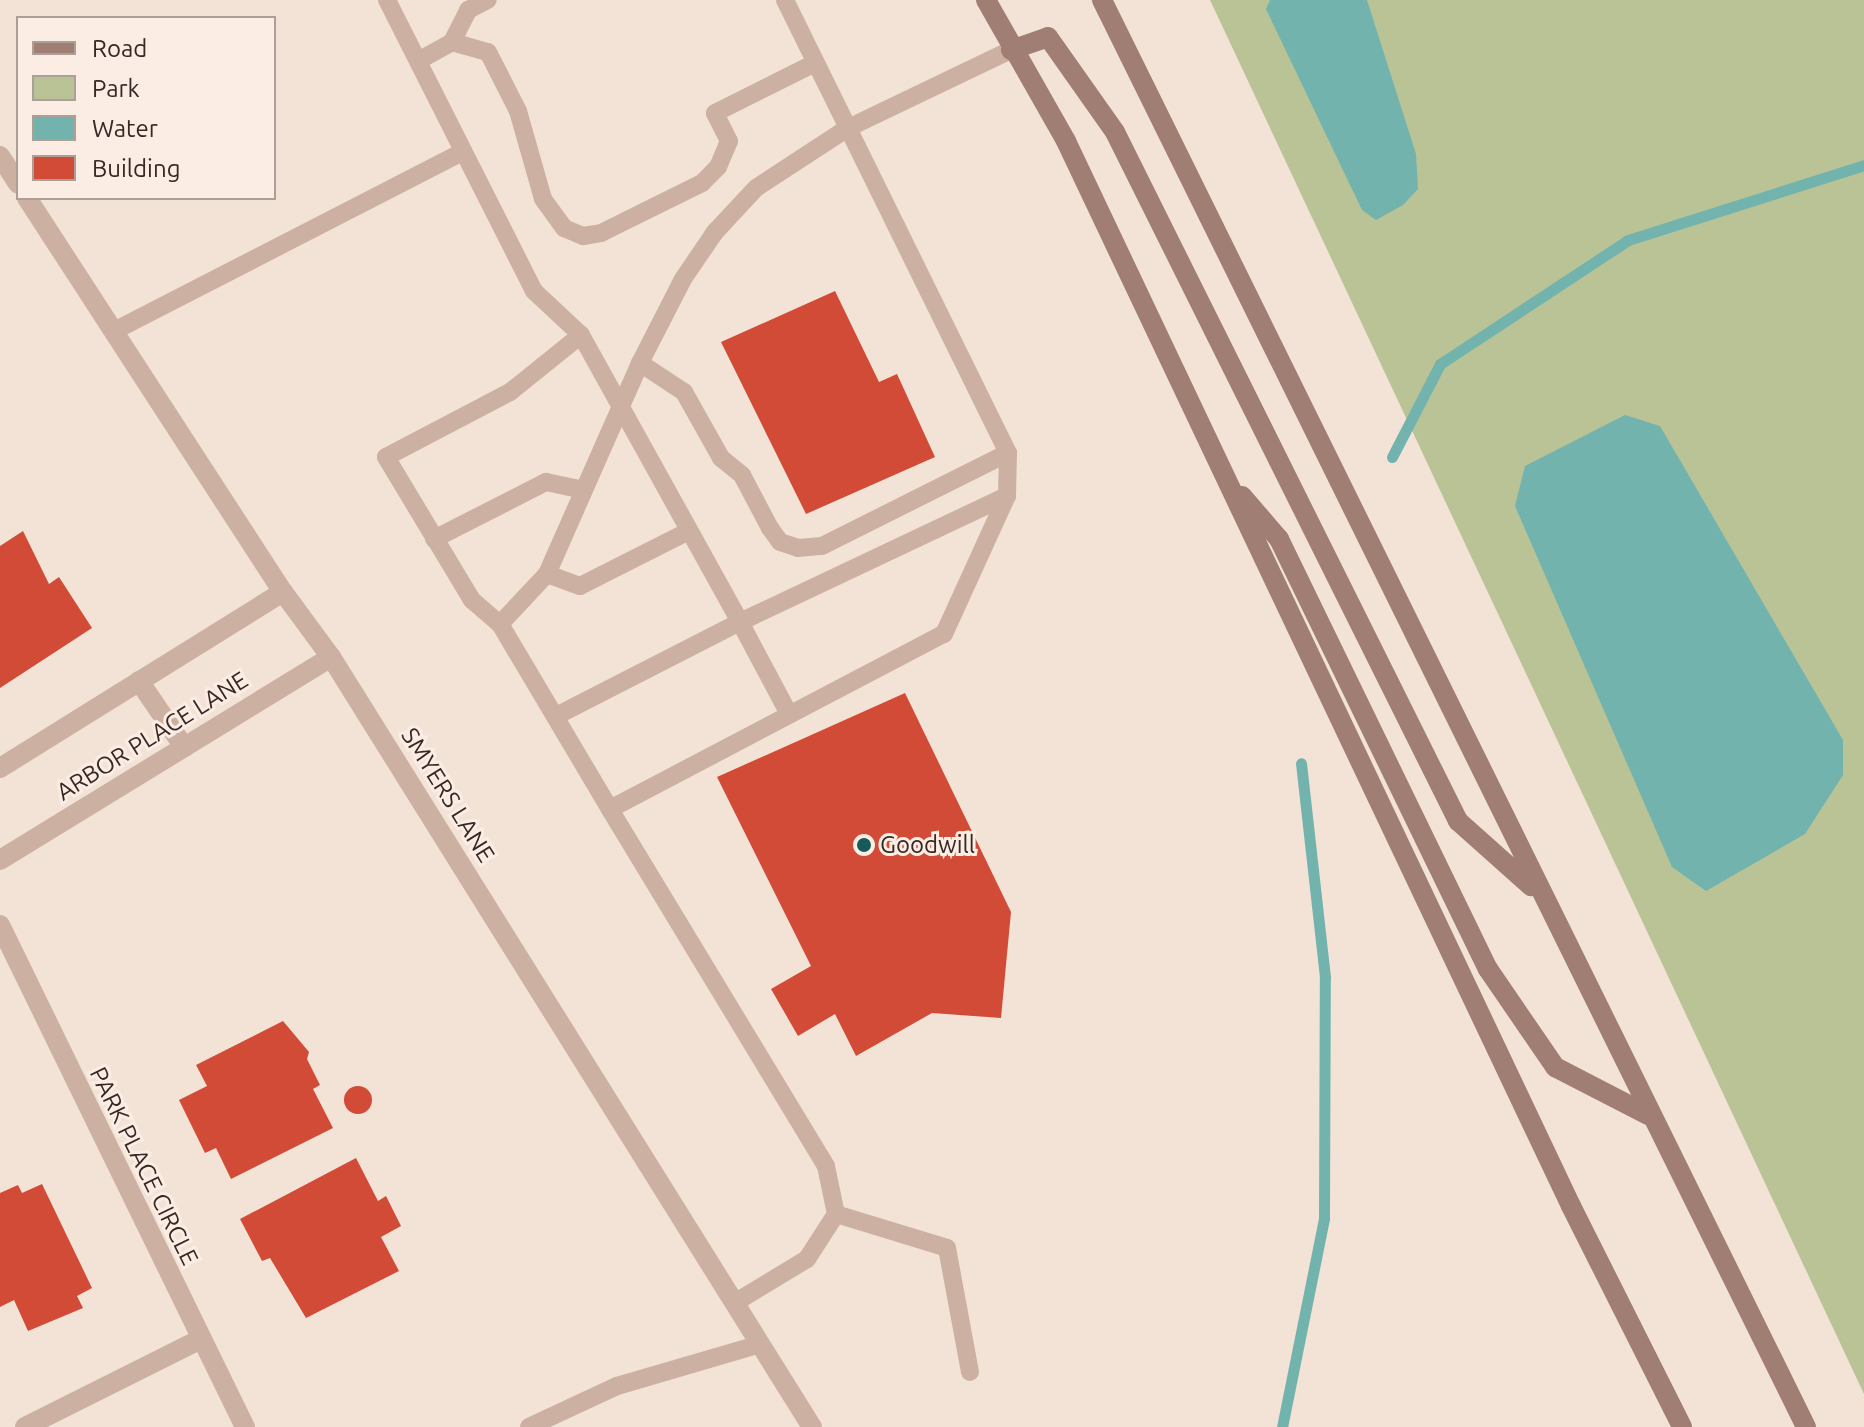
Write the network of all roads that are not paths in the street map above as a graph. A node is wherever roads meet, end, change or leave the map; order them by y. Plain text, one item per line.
1 (387, 0) edge
2 (488, 0) edge
3 (785, 0) edge
4 (986, 0) edge
5 (1102, 0) edge
6 (452, 42) junction
7 (1011, 50) junction
8 (418, 61) junction
9 (815, 63) junction
10 (846, 129) junction
11 (461, 153) junction
12 (0, 156) edge
13 (16, 181) edge
14 (28, 200) edge
15 (114, 331) junction
16 (581, 335) junction
17 (640, 363) junction
18 (622, 408) junction
19 (1008, 453) junction
20 (1224, 475) junction
21 (583, 490) junction
22 (1007, 496) junction
23 (689, 531) junction
24 (434, 539) junction
25 (547, 574) junction
26 (283, 592) junction
27 (740, 622) junction
28 (500, 624) junction
29 (331, 657) junction
30 (139, 681) junction
31 (789, 714) junction
32 (556, 716) junction
33 (184, 747) junction
34 (0, 768) edge
35 (610, 809) junction
36 (0, 860) edge
37 (1540, 894) junction
38 (0, 925) edge
39 (1648, 1115) junction
40 (836, 1214) junction
41 (736, 1302) junction
42 (199, 1340) junction
43 (761, 1344) junction
44 (970, 1372) dead end
45 (25, 1427) edge
46 (245, 1427) edge
47 (529, 1427) edge
48 (812, 1427) edge
49 (1682, 1427) edge
50 (1806, 1427) edge

1 - 8 lane
2 - 6 lane
3 - 9 lane
4 - 7 main road
5 - 37 main road
6 - 8 lane
6 - 9 lane
7 - 10 lane
7 - 20 main road
7 - 37 main road
8 - 11 lane
9 - 10 lane
10 - 17 lane
10 - 19 lane
11 - 15 lane
11 - 16 lane
12 - 13 street
14 - 15 street, SMYERS LANE
15 - 26 street, SMYERS LANE
16 - 18 lane
16 - 24 lane
17 - 18 lane
17 - 19 lane
18 - 21 lane
18 - 23 lane
19 - 22 lane
20 - 39 main road
20 - 49 main road
21 - 24 lane
21 - 25 lane
22 - 27 lane
22 - 31 lane
23 - 25 lane
23 - 27 lane
24 - 28 lane
25 - 28 lane
26 - 29 street, SMYERS LANE
26 - 30 street
27 - 31 lane
27 - 32 lane
28 - 32 lane
29 - 33 street, ARBOR PLACE LANE
29 - 41 street, SMYERS LANE
30 - 33 street
30 - 34 street
31 - 35 lane
32 - 35 lane
33 - 36 street, ARBOR PLACE LANE
35 - 40 lane
37 - 39 main road
38 - 42 street, PARK PLACE CIRCLE
39 - 50 main road
40 - 41 lane
40 - 44 lane
41 - 43 street, SMYERS LANE
42 - 45 street
42 - 46 street, PARK PLACE CIRCLE
43 - 47 lane
43 - 48 street, SMYERS LANE

